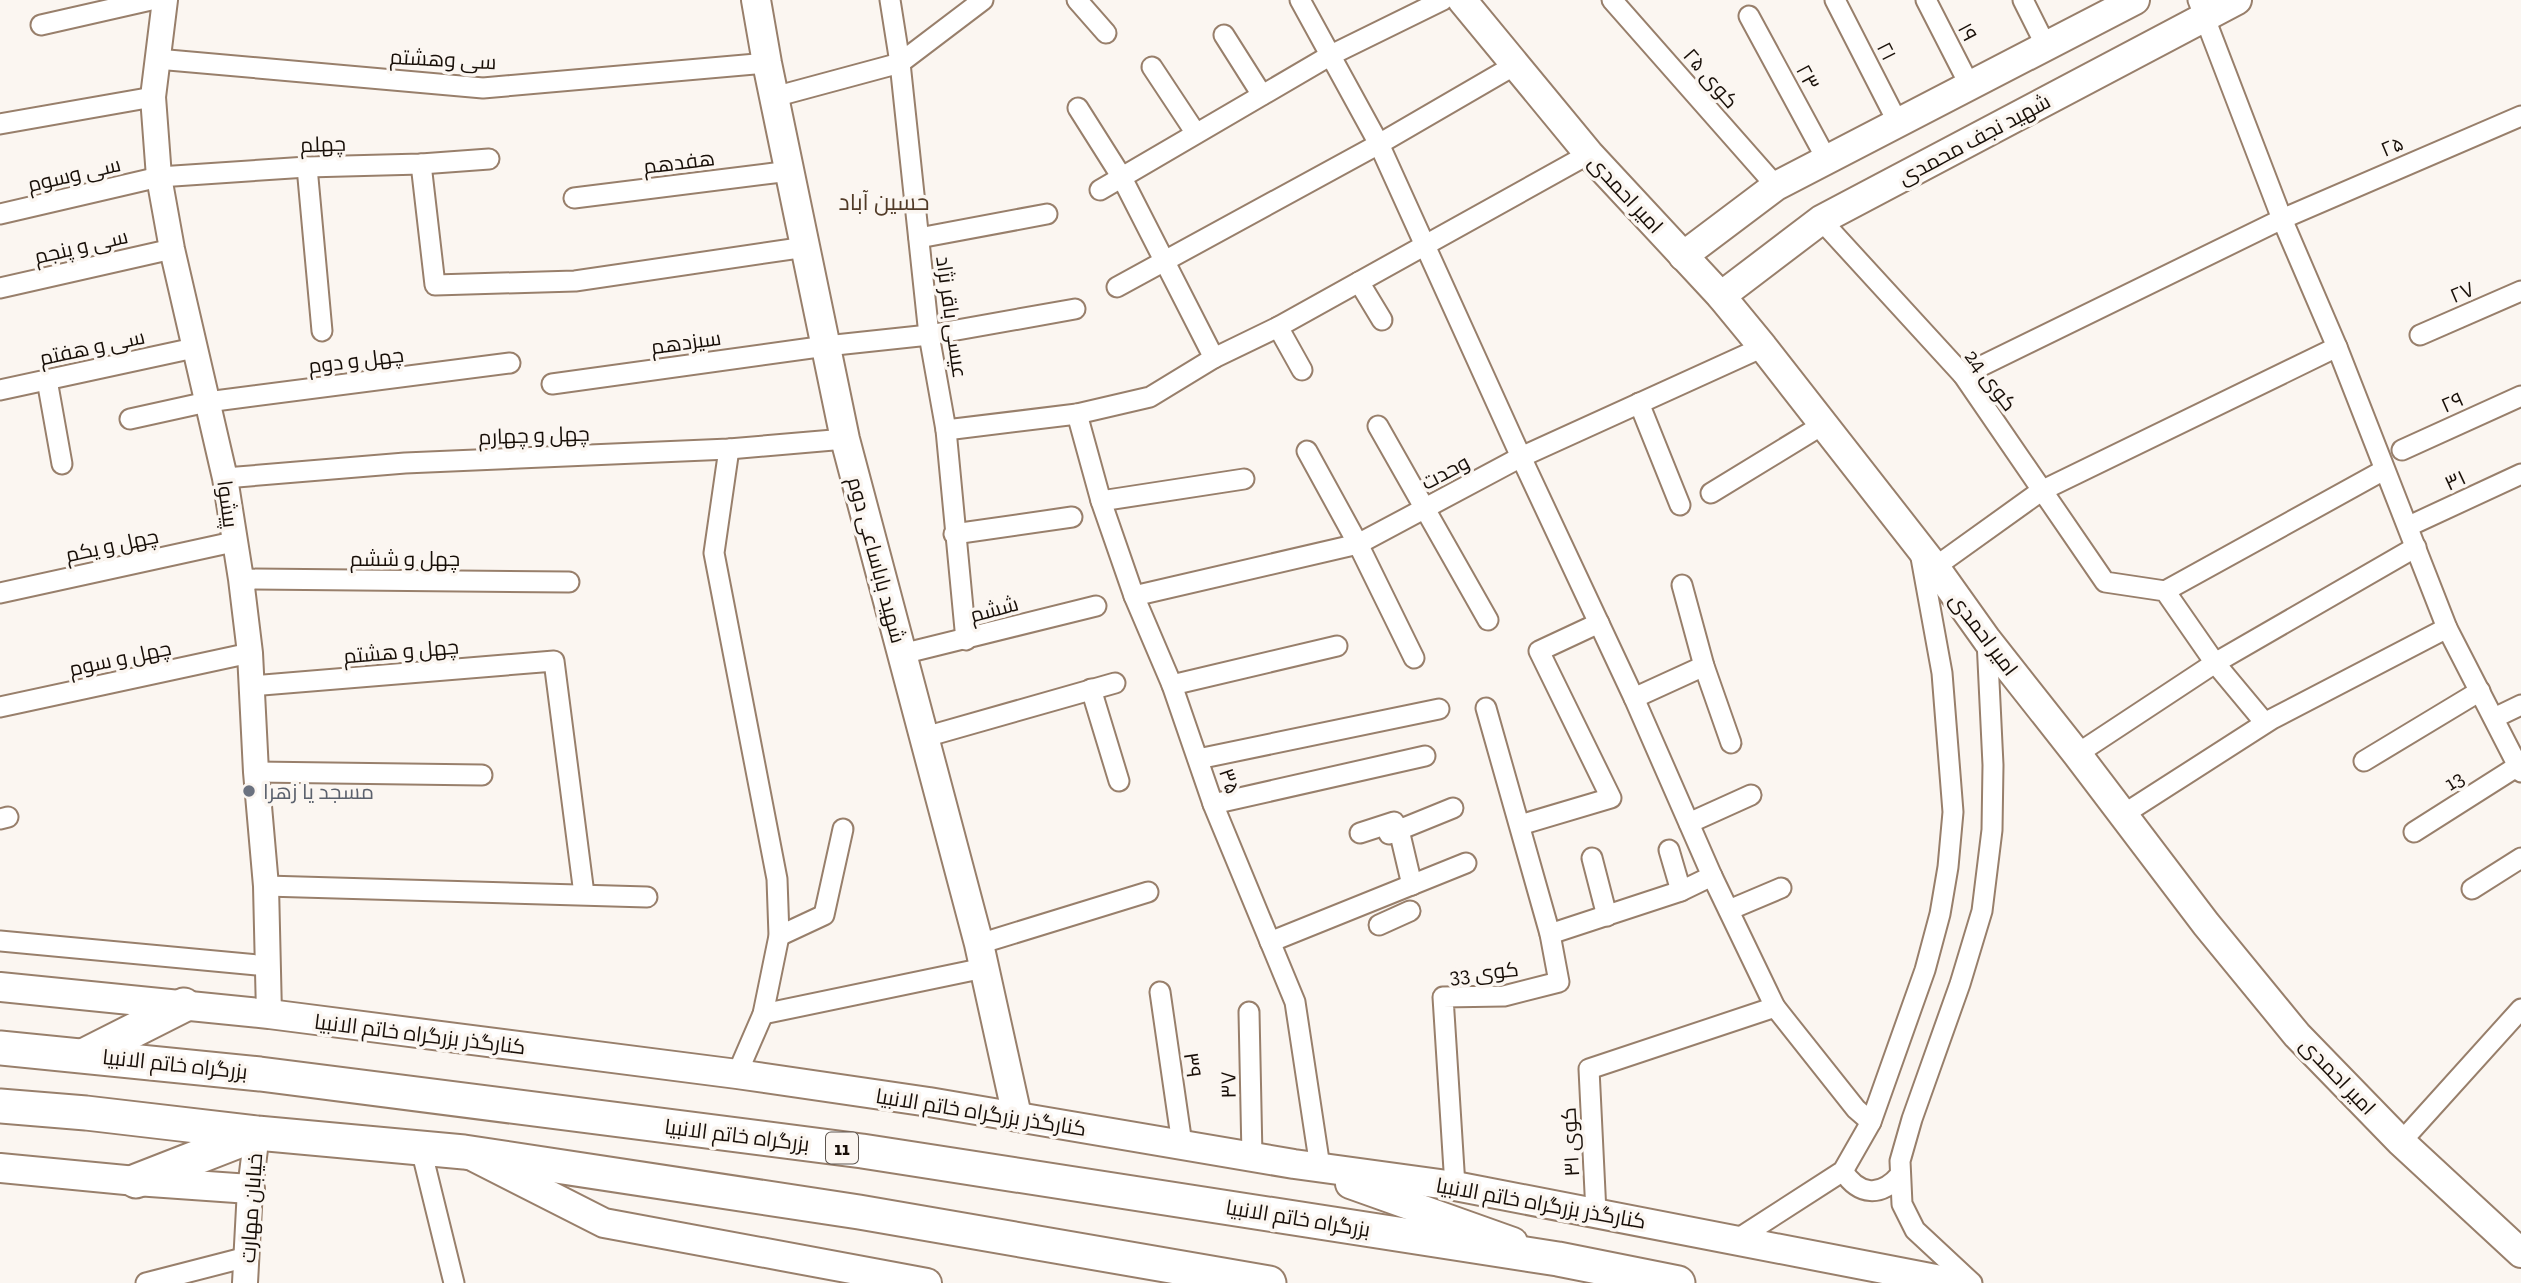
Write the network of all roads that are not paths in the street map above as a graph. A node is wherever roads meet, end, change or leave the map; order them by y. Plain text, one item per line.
1 (151, 0) edge
2 (165, 0) edge
3 (757, 0) edge
4 (890, 0) edge
5 (983, 0) edge
6 (1077, 0) edge
7 (1300, 0) edge
8 (1443, 0) edge
9 (1462, 0) edge
10 (1612, 0) edge
11 (1835, 0) edge
12 (1926, 0) edge
13 (2023, 0) edge
14 (2237, 0) edge
15 (2124, 2) edge
16 (2202, 8) edge
17 (1749, 16) dead end
18 (41, 25) dead end
19 (1106, 33) dead end
20 (1224, 35) dead end
21 (2046, 46) junction
22 (1331, 55) junction
23 (157, 60) junction
24 (767, 63) junction
25 (900, 63) junction
26 (1515, 65) junction
27 (1152, 66) dead end
28 (1970, 86) junction
29 (1262, 95) junction
30 (153, 97) junction
31 (774, 97) junction
32 (1078, 108) dead end
33 (2521, 116) edge
34 (1898, 122) junction
35 (0, 124) edge
36 (1195, 132) junction
37 (1379, 144) junction
38 (1589, 154) junction
39 (489, 159) dead end
40 (1826, 160) junction
41 (421, 164) junction
42 (307, 167) junction
43 (790, 171) junction
44 (1121, 176) junction
45 (159, 177) junction
46 (1776, 186) junction
47 (1100, 190) dead end
48 (574, 198) dead end
49 (0, 214) edge
50 (1047, 214) dead end
51 (2282, 219) junction
52 (1821, 220) junction
53 (919, 238) junction
54 (1425, 244) junction
55 (806, 247) junction
56 (172, 248) junction
57 (1683, 256) junction
58 (1163, 261) junction
59 (1359, 282) junction
60 (1117, 286) dead end
61 (0, 288) edge
62 (2521, 291) edge
63 (1721, 296) junction
64 (1075, 309) dead end
65 (1382, 320) dead end
66 (1278, 327) junction
67 (321, 331) dead end
68 (929, 335) junction
69 (2420, 335) dead end
70 (825, 346) junction
71 (1763, 346) junction
72 (2337, 347) junction
73 (194, 348) junction
74 (1214, 358) junction
75 (510, 363) dead end
76 (1302, 370) dead end
77 (1963, 375) junction
78 (47, 380) junction
79 (552, 384) dead end
80 (0, 390) edge
81 (2521, 396) edge
82 (207, 402) junction
83 (1639, 403) junction
84 (1077, 414) junction
85 (130, 419) dead end
86 (1824, 424) junction
87 (1378, 426) dead end
88 (946, 430) junction
89 (845, 439) junction
90 (729, 449) junction
91 (1307, 450) dead end
92 (2402, 450) dead end
93 (1521, 457) junction
94 (62, 464) dead end
95 (2384, 470) junction
96 (2521, 474) edge
97 (225, 478) junction
98 (1244, 479) dead end
99 (2041, 491) junction
100 (1711, 493) dead end
101 (1101, 502) junction
102 (1680, 505) dead end
103 (1423, 509) junction
104 (1072, 517) dead end
105 (2409, 526) junction
106 (954, 534) junction
107 (233, 542) junction
108 (1358, 544) junction
109 (2416, 547) junction
110 (1927, 557) junction
111 (242, 579) junction
112 (569, 582) dead end
113 (1682, 585) dead end
114 (2165, 591) junction
115 (0, 593) edge
116 (1134, 596) junction
117 (1096, 606) dead end
118 (1488, 620) dead end
119 (1599, 623) junction
120 (2447, 628) junction
121 (966, 640) junction
122 (1987, 640) junction
123 (1337, 646) dead end
124 (250, 653) junction
125 (902, 654) junction
126 (1414, 658) dead end
127 (2215, 663) junction
128 (1704, 666) junction
129 (1115, 682) dead end
130 (1172, 685) junction
131 (252, 686) junction
132 (1091, 689) junction
133 (2480, 691) junction
134 (1634, 698) junction
135 (2521, 705) edge
136 (0, 707) edge
137 (1486, 708) dead end
138 (1439, 709) dead end
139 (2494, 718) junction
140 (2265, 723) junction
141 (925, 737) junction
142 (1731, 743) dead end
143 (2077, 754) junction
144 (1425, 756) dead end
145 (1198, 759) junction
146 (2364, 761) dead end
147 (2520, 769) edge
148 (256, 772) junction
149 (482, 775) dead end
150 (1119, 781) dead end
151 (1751, 794) dead end
152 (1213, 804) junction
153 (1453, 808) dead end
154 (2124, 814) junction
155 (1689, 823) junction
156 (1520, 825) junction
157 (843, 829) dead end
158 (1392, 832) junction
159 (2414, 832) dead end
160 (1360, 833) dead end
161 (1669, 850) dead end
162 (1592, 858) dead end
163 (2521, 858) edge
164 (1466, 863) dead end
165 (1712, 876) junction
166 (266, 886) junction
167 (1781, 887) dead end
168 (1407, 888) junction
169 (2472, 889) dead end
170 (1681, 891) junction
171 (1148, 892) dead end
172 (584, 894) junction
173 (647, 897) dead end
174 (1729, 910) junction
175 (1607, 916) junction
176 (1379, 925) dead end
177 (1550, 934) junction
178 (779, 936) junction
179 (0, 941) edge
180 (1270, 942) junction
181 (982, 956) junction
182 (268, 967) junction
183 (0, 988) edge
184 (1160, 992) dead end
185 (184, 1005) junction
186 (1775, 1007) junction
187 (2521, 1009) edge
188 (1249, 1012) dead end
189 (269, 1014) junction
190 (763, 1014) junction
191 (0, 1048) edge
192 (85, 1055) junction
193 (737, 1074) junction
194 (0, 1106) edge
195 (1017, 1116) junction
196 (1871, 1122) junction
197 (257, 1133) junction
198 (2401, 1142) junction
199 (1182, 1144) junction
200 (421, 1149) junction
201 (464, 1152) junction
202 (1252, 1156) junction
203 (1307, 1165) junction
204 (0, 1168) edge
205 (1843, 1171) junction
206 (1900, 1175) junction
207 (136, 1181) junction
208 (1455, 1186) junction
209 (250, 1189) junction
210 (1596, 1213) junction
211 (1735, 1240) junction
212 (2521, 1253) edge
213 (247, 1257) junction
214 (1558, 1259) junction
215 (146, 1283) edge
216 (245, 1283) edge
217 (454, 1283) edge
218 (927, 1283) edge
219 (1269, 1283) edge
220 (1678, 1283) edge
221 (1956, 1283) edge
222 (1972, 1283) edge

1 - 18 street
2 - 23 street, پیشوا
3 - 24 main road, شهید باباساعی دوم
4 - 25 street, عیسی باقر نژاد
5 - 25 street
6 - 19 street
7 - 22 street
8 - 22 street
9 - 26 main road, امیر احمدی
10 - 46 street, کوی ۲۵
11 - 34 street, ۲۱
12 - 28 street, ۱۹
13 - 21 street
14 - 16 main road, شهید نجف محمدی
15 - 21 main road
16 - 51 street
16 - 52 main road, شهید نجف محمدی
17 - 40 street, ۲۳
20 - 29 street
21 - 28 main road
22 - 29 street
22 - 37 street
23 - 24 street, سی وهشتم
23 - 30 street, پیشوا
24 - 31 main road, شهید باباساعی دوم
25 - 31 street
25 - 53 street, عیسی باقر نژاد
26 - 37 street
26 - 38 main road, امیر احمدی
27 - 36 street
28 - 34 main road
29 - 36 street
30 - 35 street
30 - 45 street, پیشوا
31 - 43 main road, شهید باباساعی دوم
32 - 44 street
33 - 51 street, ۲۵
34 - 40 main road
36 - 44 street
37 - 54 street
37 - 58 street
38 - 54 street
38 - 57 main road, امیر احمدی
39 - 41 street, چهلم
40 - 46 main road
41 - 42 street, چهلم
41 - 55 street
42 - 45 street, چهلم
42 - 67 street
43 - 48 street, هفدهم
43 - 55 main road, شهید باباساعی دوم
44 - 47 street
44 - 58 street
45 - 49 street, سی وسوم
45 - 56 street, پیشوا
46 - 57 main road
50 - 53 street
51 - 72 street
51 - 77 street, ۲۵
52 - 63 main road, شهید نجف محمدی
52 - 77 street, کوی 24
53 - 68 street, عیسی باقر نژاد
54 - 59 street
54 - 93 street
55 - 70 main road, شهید باباساعی دوم
56 - 61 street, سی و پنجم
56 - 73 street, پیشوا
57 - 63 main road, امیر احمدی
58 - 60 street
58 - 74 street
59 - 65 street
59 - 66 street
62 - 69 street, ۲۷
63 - 71 main road, امیر احمدی
64 - 68 street, سیزدهم
66 - 74 street
66 - 76 street
68 - 70 street, سیزدهم
68 - 88 street, عیسی باقر نژاد
70 - 79 street, سیزدهم
70 - 89 main road, شهید باباساعی دوم
71 - 83 street, وحدت
71 - 86 main road, امیر احمدی
72 - 95 street
72 - 99 street
73 - 78 street, سی و هفتم
73 - 82 street, پیشوا
74 - 84 street
75 - 82 street, چهل و دوم
77 - 99 street, کوی 24
78 - 80 street, سی و هفتم
78 - 94 street
81 - 92 street, ۲۹
82 - 85 street, چهل و دوم
82 - 97 street, پیشوا
83 - 93 street, وحدت
83 - 102 street
84 - 88 street
84 - 101 street, ۳۵
86 - 100 street
86 - 110 main road, امیر احمدی
87 - 103 street
88 - 106 street, عیسی باقر نژاد
89 - 90 street, چهل و چهارم
89 - 125 main road, شهید باباساعی دوم
90 - 97 street, چهل و چهارم
90 - 178 street
91 - 108 street
93 - 103 street, وحدت
93 - 119 street
95 - 105 street
95 - 114 street
96 - 105 street, ۳۱
97 - 107 street, پیشوا
98 - 101 street
99 - 110 street
99 - 114 street, کوی 24
101 - 116 street, ۳۵
103 - 108 street, وحدت
103 - 118 street
104 - 106 street
105 - 109 street
106 - 121 street, عیسی باقر نژاد
107 - 111 street, پیشوا
107 - 115 street, چهل و یکم
108 - 116 street, وحدت
108 - 126 street
109 - 120 street
109 - 127 street
110 - 122 main road, امیر احمدی
110 - 196 street
111 - 112 street, چهل و ششم
111 - 124 street, پیشوا
113 - 128 street
114 - 127 street
116 - 130 street, ۳۵
117 - 121 street, ششم
119 - 134 street
119 - 156 street
120 - 133 street
120 - 140 street
121 - 125 street, ششم
122 - 143 main road, امیر احمدی
122 - 206 street
123 - 130 street
124 - 131 street, پیشوا
124 - 136 street, چهل و سوم
125 - 141 main road, شهید باباساعی دوم
127 - 140 street
127 - 143 street
128 - 134 street
128 - 142 street
129 - 132 street
130 - 145 street, ۳۵
131 - 148 street, پیشوا
131 - 172 street, چهل و هشتم
132 - 141 street
132 - 150 street
133 - 139 street
133 - 146 street
134 - 155 street
135 - 139 street
137 - 156 street, کوی 33
138 - 145 street
139 - 147 street
140 - 154 street
141 - 181 main road, شهید باباساعی دوم
143 - 154 main road, امیر احمدی
144 - 152 street
145 - 152 street, ۳۵
147 - 159 street, 13
148 - 149 street
148 - 166 street, پیشوا
151 - 155 street
152 - 180 street, ۳۵
153 - 158 street
154 - 198 main road, امیر احمدی
155 - 165 street
156 - 177 street, کوی 33
157 - 178 street
158 - 160 street
158 - 168 street
161 - 170 street
162 - 175 street
163 - 169 street
164 - 168 street
165 - 170 street
165 - 174 street
166 - 172 street
166 - 182 street, پیشوا
167 - 174 street
168 - 176 street
168 - 180 street
170 - 175 street
171 - 181 street
172 - 173 street
174 - 186 street
175 - 177 street
177 - 208 street, کوی 33
178 - 190 street
179 - 182 street
180 - 203 street, ۳۵
181 - 190 street
181 - 195 main road, شهید باباساعی دوم
182 - 189 street, پیشوا
183 - 185 main road, کنارگذر بزرگراه خاتم الانبیا
184 - 199 street, ۳۹
185 - 189 main road, کنارگذر بزرگراه خاتم الانبیا
185 - 192 highway
186 - 196 street
186 - 210 street, کوی ۳۱
187 - 198 street
188 - 202 street, ۳۷
189 - 193 main road, کنارگذر بزرگراه خاتم الانبیا
190 - 193 street
191 - 192 highway, بزرگراه خاتم الانبیا / 11
192 - 214 highway, بزرگراه خاتم الانبیا / 11
193 - 195 main road, کنارگذر بزرگراه خاتم الانبیا
194 - 197 highway
195 - 199 main road, کنارگذر بزرگراه خاتم الانبیا
196 - 205 street
197 - 200 highway
197 - 207 highway
197 - 209 street, خیابان مهارت
198 - 212 main road, امیر احمدی
199 - 202 main road, کنارگذر بزرگراه خاتم الانبیا
200 - 201 highway
200 - 217 street
201 - 218 main road
201 - 219 highway
202 - 203 main road, کنارگذر بزرگراه خاتم الانبیا
203 - 208 main road, کنارگذر بزرگراه خاتم الانبیا
203 - 214 main road
204 - 207 main road
205 - 206 street
205 - 211 street
206 - 222 street
207 - 209 main road
208 - 210 main road, کنارگذر بزرگراه خاتم الانبیا
209 - 213 street, خیابان مهارت
210 - 211 main road, کنارگذر بزرگراه خاتم الانبیا
211 - 221 main road, کنارگذر بزرگراه خاتم الانبیا
213 - 215 street
213 - 216 street, خیابان مهارت
214 - 220 highway, بزرگراه خاتم الانبیا / 11

